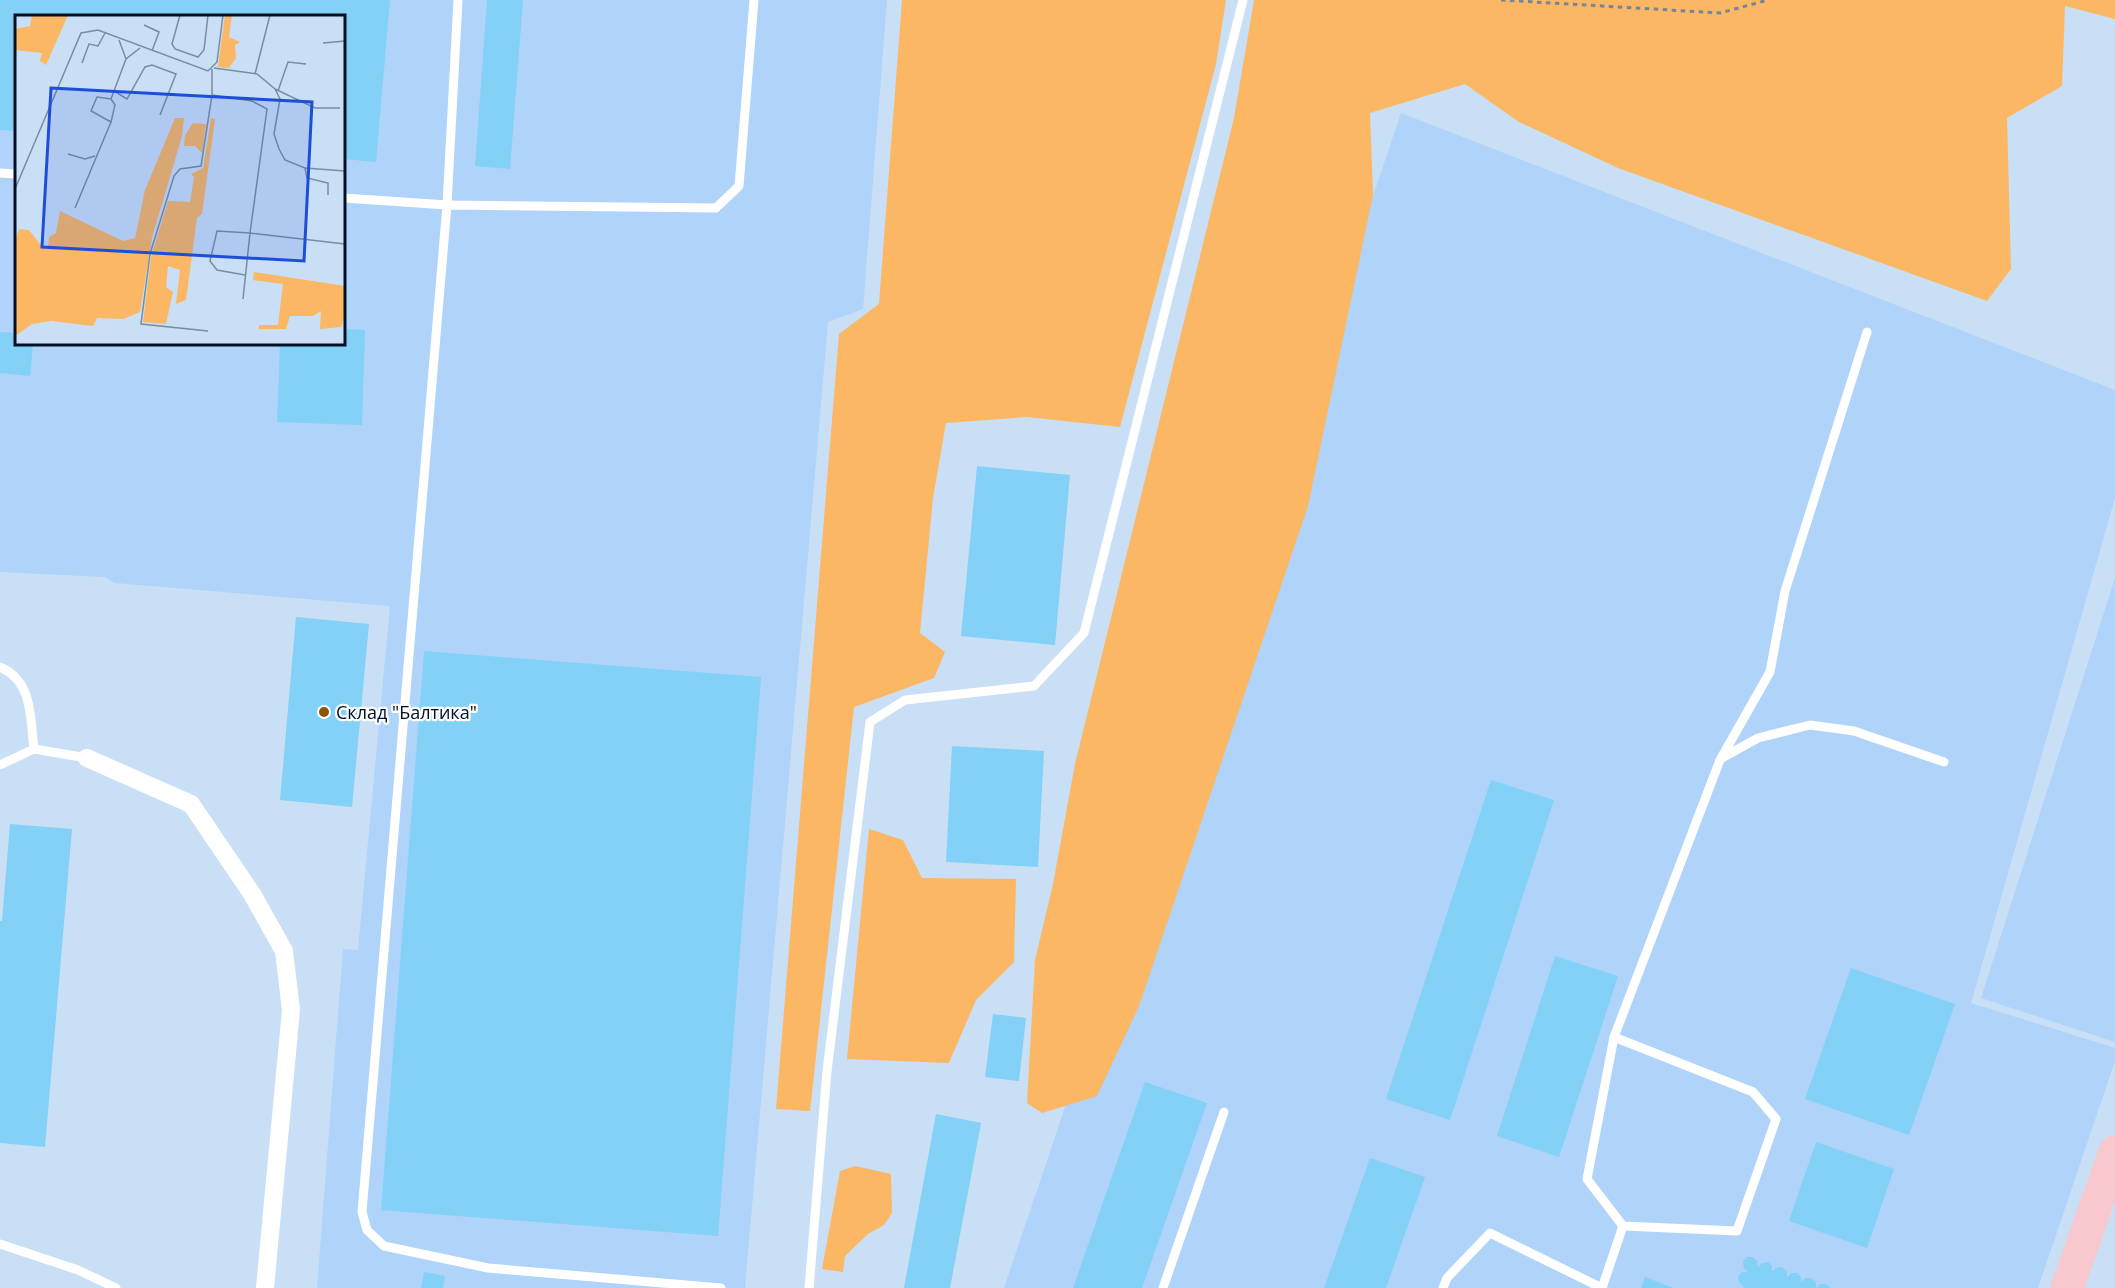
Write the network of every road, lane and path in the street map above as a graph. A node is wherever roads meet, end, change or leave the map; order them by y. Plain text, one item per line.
1 (458, 0) edge
2 (754, 0) edge
3 (1244, 0) edge
4 (1501, 0) edge
5 (1768, 0) edge
6 (0, 173) edge
7 (15, 174) edge
8 (345, 198) edge
9 (447, 205) junction
10 (1868, 332) dead end
11 (0, 667) edge
12 (34, 748) junction
13 (87, 758) joint
14 (1720, 760) junction
15 (1944, 762) dead end
16 (0, 765) edge
17 (1614, 1037) junction
18 (1224, 1112) dead end
19 (2115, 1152) edge
20 (1623, 1226) junction
21 (0, 1244) edge
22 (116, 1288) edge
23 (266, 1288) edge
24 (721, 1288) edge
25 (809, 1288) edge
26 (1163, 1288) edge
27 (1443, 1288) edge
28 (1602, 1288) edge
29 (2067, 1288) edge

1 - 9 lane
2 - 9 lane
3 - 25 lane
4 - 5 path
6 - 7 lane
8 - 9 lane
9 - 24 lane
10 - 14 lane
11 - 12 lane
12 - 13 lane
12 - 16 lane
13 - 23 street
14 - 15 lane
14 - 17 lane
17 - 20 lane
17 - 20 lane
18 - 26 lane
19 - 29 highway
20 - 28 lane
21 - 22 lane
27 - 28 lane

